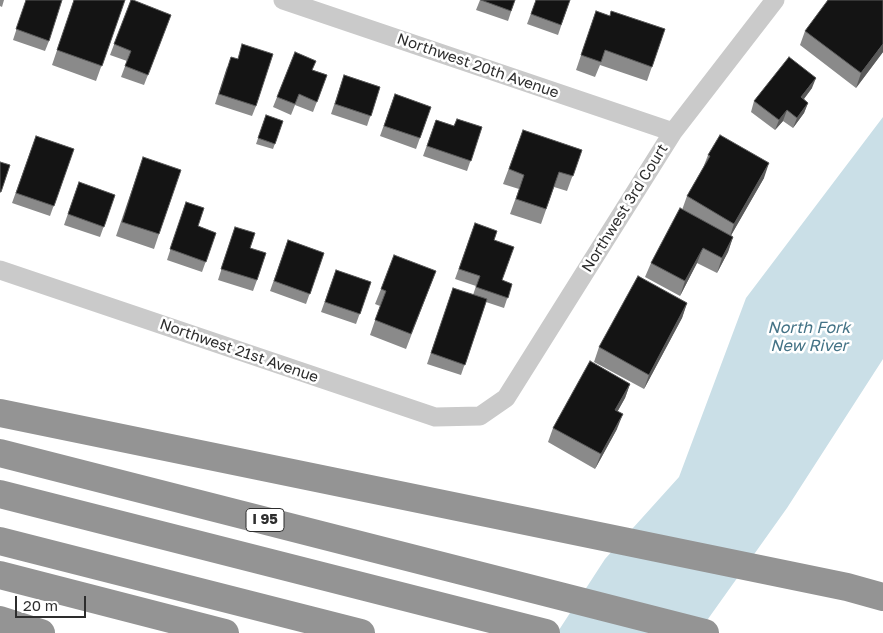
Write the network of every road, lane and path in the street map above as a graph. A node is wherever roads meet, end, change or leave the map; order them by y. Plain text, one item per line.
1 (283, 0) edge
2 (775, 0) edge
3 (673, 132) junction
4 (0, 270) edge
5 (0, 413) edge
6 (480, 416) joint
7 (0, 453) edge
8 (0, 494) edge
9 (0, 541) edge
10 (0, 575) edge
11 (847, 587) junction
12 (883, 592) edge
13 (883, 597) edge
14 (0, 620) edge
15 (41, 633) edge
16 (224, 633) edge
17 (360, 633) edge
18 (546, 633) edge
19 (705, 633) edge

1 - 3 street, Northwest 20th Avenue
2 - 3 street, Northwest 3rd Court
3 - 6 street, Northwest 3rd Court
4 - 6 street, Northwest 21st Avenue
5 - 11 highway
7 - 19 highway, I 95
8 - 18 highway
9 - 17 highway
10 - 16 highway
11 - 12 highway
11 - 13 highway
14 - 15 highway

